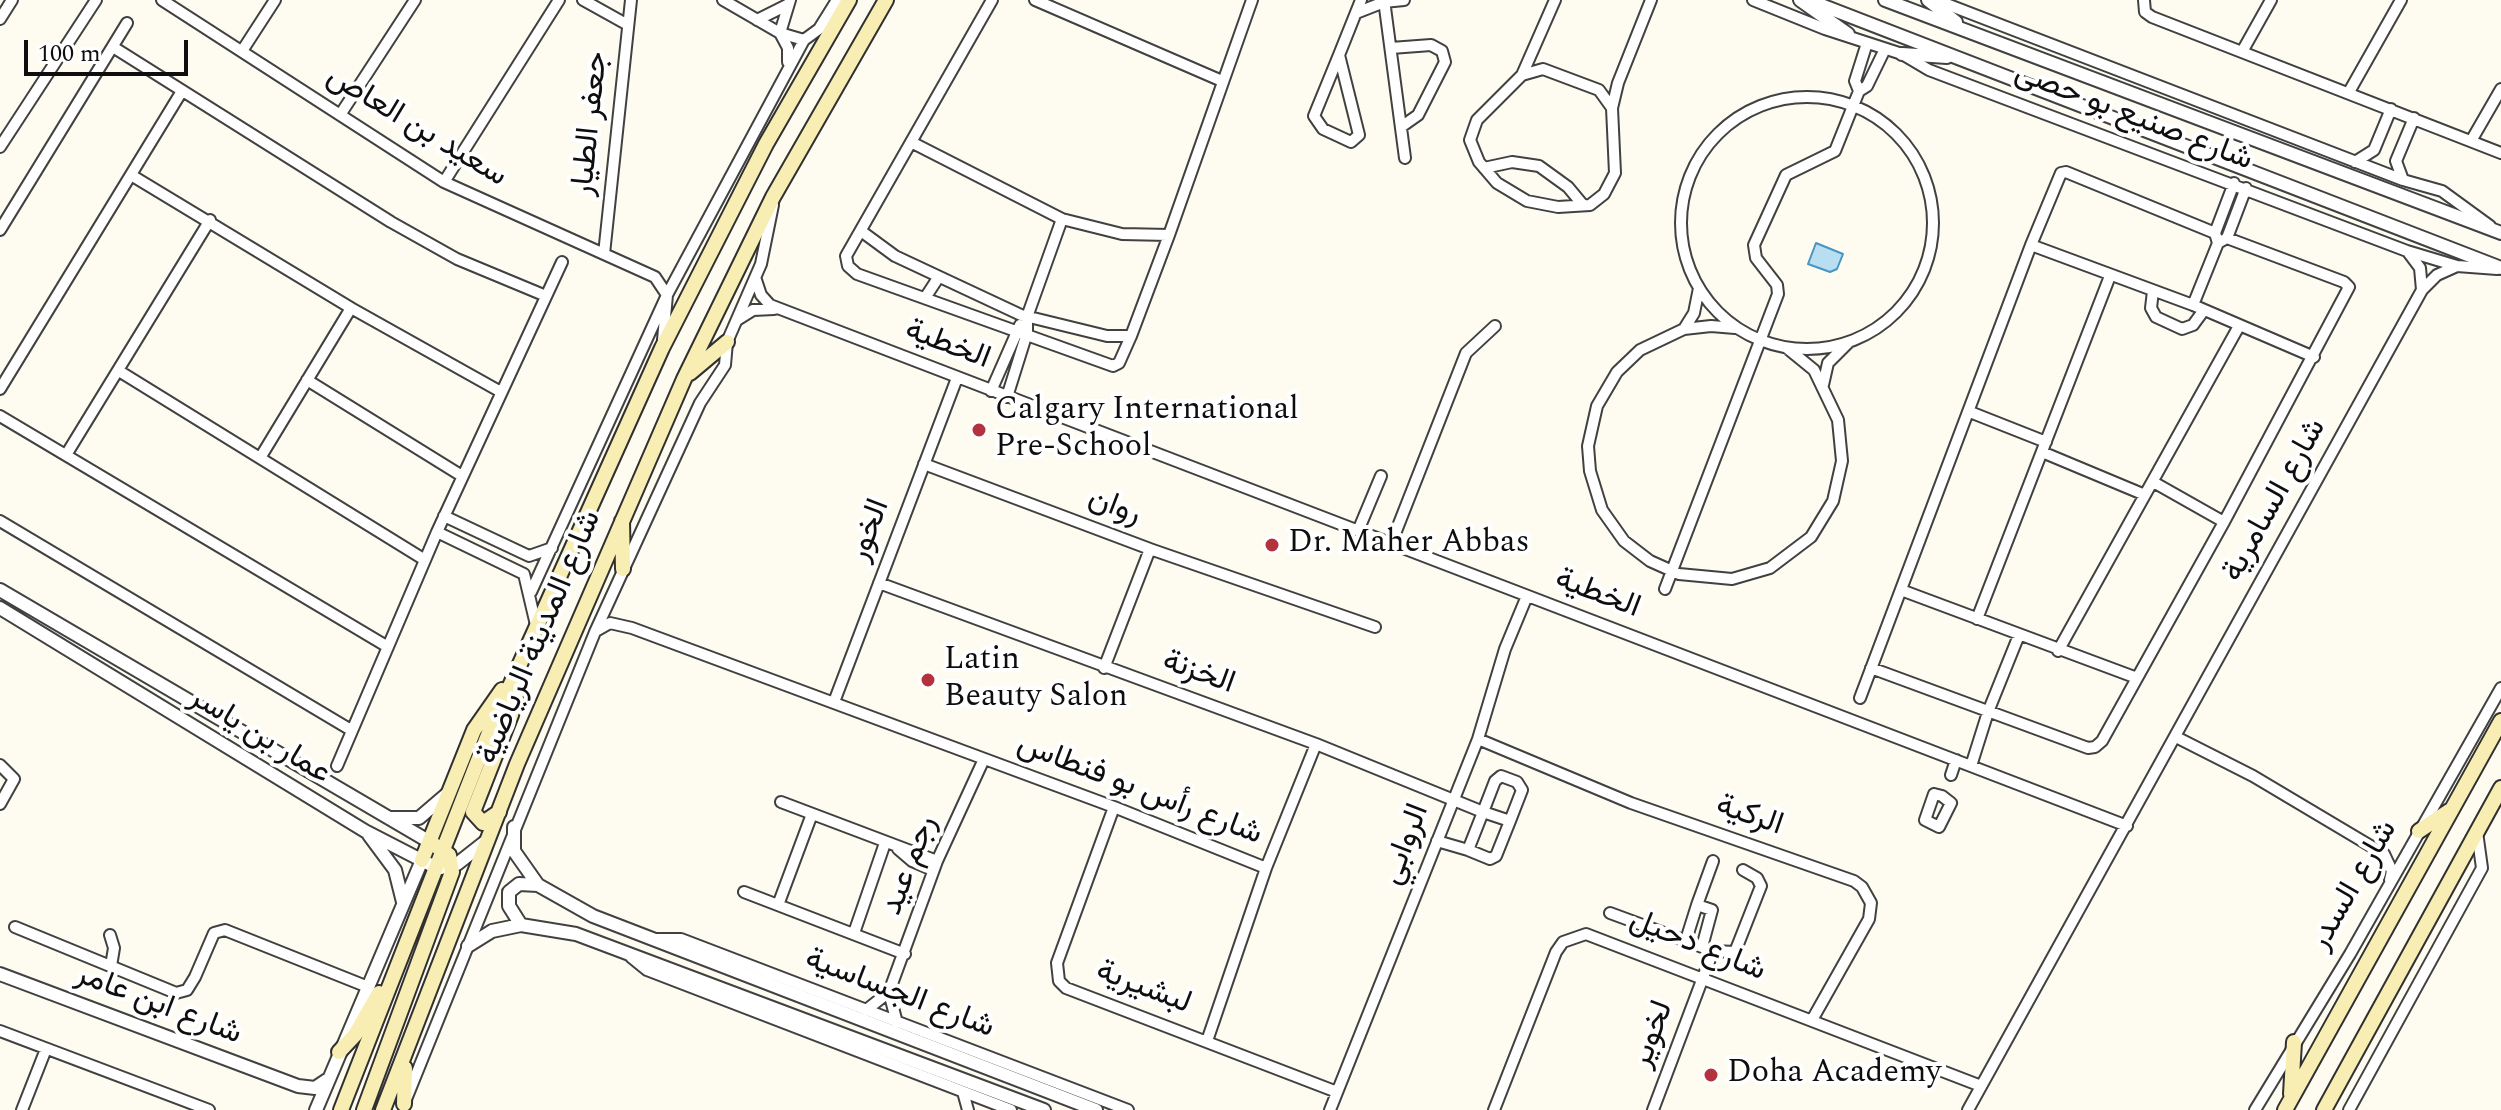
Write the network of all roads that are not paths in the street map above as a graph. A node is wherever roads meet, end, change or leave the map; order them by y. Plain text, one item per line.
1 (12, 0) edge
2 (96, 0) edge
3 (162, 0) edge
4 (275, 0) edge
5 (415, 0) edge
6 (559, 0) edge
7 (583, 0) edge
8 (631, 0) edge
9 (723, 0) edge
10 (837, 0) edge
11 (849, 0) edge
12 (886, 0) edge
13 (992, 0) edge
14 (1035, 0) edge
15 (1252, 0) edge
16 (1361, 0) edge
17 (1404, 0) edge
18 (1555, 0) edge
19 (1651, 0) edge
20 (1753, 0) edge
21 (1800, 0) edge
22 (1808, 0) edge
23 (1885, 0) edge
24 (1928, 0) edge
25 (1936, 0) edge
26 (2144, 0) edge
27 (2271, 0) edge
28 (2401, 0) edge
29 (1384, 1) edge
30 (788, 2) edge
31 (1356, 13) junction
32 (0, 19) edge
33 (757, 20) junction
34 (127, 23) dead end
35 (628, 25) junction
36 (780, 33) junction
37 (1848, 34) junction
38 (1976, 35) junction
39 (804, 40) junction
40 (1867, 43) junction
41 (113, 47) junction
42 (1391, 48) junction
43 (1885, 49) junction
44 (2243, 50) junction
45 (242, 51) junction
46 (1535, 51) junction
47 (1902, 54) junction
48 (1339, 55) junction
49 (1961, 58) junction
50 (788, 67) junction
51 (1543, 69) junction
52 (1522, 75) junction
53 (1222, 81) junction
54 (1618, 83) junction
55 (2501, 89) edge
56 (1599, 90) junction
57 (182, 91) junction
58 (1859, 91) junction
59 (2349, 92) junction
60 (1853, 106) junction
61 (1612, 108) junction
62 (2391, 109) junction
63 (340, 115) junction
64 (2414, 118) junction
65 (1401, 127) junction
66 (2471, 141) junction
67 (911, 142) junction
68 (0, 147) edge
69 (2501, 153) edge
70 (1405, 158) dead end
71 (2355, 162) junction
72 (1484, 168) junction
73 (131, 175) junction
74 (2403, 180) junction
75 (444, 182) junction
76 (2234, 183) junction
77 (2246, 188) junction
78 (773, 197) junction
79 (1583, 205) junction
80 (1062, 219) junction
81 (210, 220) junction
82 (0, 230) edge
83 (861, 231) junction
84 (2498, 231) edge
85 (1169, 235) junction
86 (2220, 238) junction
87 (2031, 245) junction
88 (2407, 251) junction
89 (604, 254) junction
90 (562, 262) dead end
91 (685, 262) junction
92 (2457, 266) junction
93 (2501, 269) edge
94 (2110, 276) junction
95 (655, 277) junction
96 (938, 278) junction
97 (756, 280) junction
98 (1699, 288) junction
99 (2422, 290) junction
100 (2153, 291) junction
101 (667, 295) junction
102 (546, 296) junction
103 (925, 298) junction
104 (2193, 305) junction
105 (351, 308) junction
106 (780, 309) junction
107 (2204, 310) junction
108 (1027, 317) junction
109 (737, 320) junction
110 (1495, 326) dead end
111 (2239, 326) junction
112 (1737, 328) junction
113 (1684, 329) junction
114 (1022, 331) junction
115 (1131, 336) junction
116 (1762, 340) junction
117 (727, 342) junction
118 (1850, 342) junction
119 (662, 348) junction
120 (1787, 348) junction
121 (2314, 357) junction
122 (119, 371) junction
123 (957, 378) junction
124 (684, 379) junction
125 (307, 380) junction
126 (1823, 385) junction
127 (0, 389) edge
128 (991, 391) junction
129 (501, 392) junction
130 (1007, 397) junction
131 (1970, 412) junction
132 (0, 416) edge
133 (2044, 447) junction
134 (66, 455) junction
135 (260, 458) junction
136 (924, 464) junction
137 (462, 476) junction
138 (1381, 476) dead end
139 (2155, 483) junction
140 (2145, 495) junction
141 (444, 516) junction
142 (622, 516) junction
143 (0, 521) edge
144 (2224, 522) junction
145 (1358, 531) junction
146 (437, 532) junction
147 (1391, 544) junction
148 (553, 547) junction
149 (1150, 549) junction
150 (425, 560) junction
151 (623, 569) junction
152 (1672, 570) junction
153 (879, 583) junction
154 (1665, 589) dead end
155 (0, 590) edge
156 (1901, 590) junction
157 (531, 592) junction
158 (611, 596) junction
159 (1527, 596) junction
160 (0, 608) edge
161 (1977, 619) junction
162 (536, 627) junction
163 (1375, 627) dead end
164 (632, 628) junction
165 (595, 632) junction
166 (2019, 635) junction
167 (388, 647) junction
168 (526, 650) junction
169 (2058, 651) junction
170 (1104, 668) junction
171 (1871, 668) junction
172 (516, 674) junction
173 (2137, 678) junction
174 (2501, 688) edge
175 (1860, 698) dead end
176 (834, 702) junction
177 (1988, 712) junction
178 (2501, 721) edge
179 (351, 730) junction
180 (2176, 737) junction
181 (1478, 739) junction
182 (1316, 744) junction
183 (984, 759) junction
184 (1956, 760) junction
185 (0, 765) edge
186 (337, 766) dead end
187 (1971, 766) junction
188 (1947, 785) dead end
189 (2501, 788) edge
190 (452, 789) junction
191 (1454, 798) junction
192 (781, 802) dead end
193 (0, 804) edge
194 (1114, 807) junction
195 (2453, 809) junction
196 (499, 812) junction
197 (1483, 812) junction
198 (812, 814) junction
199 (384, 818) junction
200 (1510, 821) junction
201 (2127, 826) junction
202 (514, 827) junction
203 (365, 831) junction
204 (2419, 831) junction
205 (2477, 832) junction
206 (491, 833) junction
207 (1437, 841) junction
208 (430, 842) junction
209 (885, 843) junction
210 (2411, 845) junction
211 (444, 849) junction
212 (1468, 850) junction
213 (2384, 854) junction
214 (422, 860) junction
215 (1713, 861) dead end
216 (935, 865) junction
217 (453, 866) junction
218 (437, 867) junction
219 (1266, 868) junction
220 (1743, 870) dead end
221 (2390, 880) junction
222 (538, 885) junction
223 (744, 892) dead end
224 (778, 905) junction
225 (1697, 905) junction
226 (402, 910) junction
227 (1610, 913) dead end
228 (521, 925) junction
229 (15, 927) dead end
230 (854, 933) junction
231 (110, 935) dead end
232 (651, 939) junction
233 (1686, 940) junction
234 (468, 946) junction
235 (1708, 949) junction
236 (628, 952) junction
237 (905, 954) junction
238 (400, 958) junction
239 (111, 966) junction
240 (0, 974) edge
241 (1704, 979) junction
242 (368, 987) junction
243 (889, 992) junction
244 (865, 1011) junction
245 (1812, 1020) junction
246 (897, 1023) junction
247 (916, 1030) junction
248 (0, 1031) edge
249 (411, 1035) junction
250 (1207, 1041) junction
251 (2294, 1042) junction
252 (932, 1047) junction
253 (46, 1049) junction
254 (339, 1052) junction
255 (930, 1065) junction
256 (327, 1080) junction
257 (938, 1081) junction
258 (298, 1086) junction
259 (1981, 1086) junction
260 (963, 1092) junction
261 (1337, 1092) junction
262 (990, 1102) junction
263 (2288, 1105) edge
264 (403, 1107) edge
265 (1039, 1109) edge
266 (22, 1110) edge
267 (209, 1110) edge
268 (314, 1110) edge
269 (341, 1110) edge
270 (364, 1110) edge
271 (383, 1110) edge
272 (968, 1110) edge
273 (979, 1110) edge
274 (1011, 1110) edge
275 (1096, 1110) edge
276 (1128, 1110) edge
277 (1330, 1110) edge
278 (1494, 1110) edge
279 (1653, 1110) edge
280 (1968, 1110) edge
281 (2255, 1110) edge
282 (2324, 1110) edge
283 (2349, 1110) edge

1 - 32 street
2 - 68 street
3 - 45 street, سعيد بن العاص
4 - 45 street
5 - 63 street
6 - 75 street
7 - 35 street
8 - 35 street, جعفر الطيار
9 - 33 street
10 - 39 street, شارع المدينة الرياضية
11 - 119 main road, شارع المدينة الرياضية
12 - 78 main road, شارع المدينة الرياضية
13 - 67 street
14 - 53 street
15 - 53 street
16 - 31 street
17 - 29 street
18 - 46 street
19 - 54 street
20 - 37 street, شارع صنيع بو حصى
21 - 37 street
22 - 49 street, شارع صنيع بو حصى
23 - 38 street, شارع صنيع بو حصى
24 - 38 street
25 - 71 street, شارع صنيع بو حصى
26 - 44 street
27 - 44 street
28 - 59 street
29 - 31 street
29 - 42 street
30 - 33 street
30 - 36 street
31 - 48 street
33 - 36 street
34 - 41 street
35 - 89 street, جعفر الطيار
36 - 39 street
36 - 50 street
37 - 40 street, شارع صنيع بو حصى
38 - 84 street, شارع صنيع بو حصى
39 - 50 street, شارع المدينة الرياضية
40 - 43 street, شارع صنيع بو حصى
40 - 58 street
41 - 57 street
41 - 82 street
42 - 65 street
42 - 65 street
43 - 47 street, شارع صنيع بو حصى
43 - 58 street
44 - 59 street
45 - 63 street, سعيد بن العاص
46 - 51 street
46 - 52 street
47 - 49 street
47 - 76 street, شارع صنيع بو حصى
48 - 48 street
49 - 93 street, شارع صنيع بو حصى
50 - 91 street, شارع المدينة الرياضية
51 - 52 street
51 - 56 street
52 - 72 street
53 - 85 street
54 - 56 street
54 - 61 street
55 - 66 street
56 - 61 street
57 - 73 street
57 - 102 street
58 - 60 street
59 - 62 street
60 - 98 street
60 - 116 street
60 - 118 street
61 - 79 street
62 - 64 street
62 - 71 street
63 - 75 street, سعيد بن العاص
64 - 66 street
64 - 74 street
65 - 70 street
66 - 69 street
67 - 80 street
67 - 83 street
71 - 74 street, شارع صنيع بو حصى
72 - 79 street
72 - 79 street
73 - 81 street
73 - 127 street
74 - 84 street, شارع صنيع بو حصى
75 - 89 street, سعيد بن العاص
76 - 77 street, شارع صنيع بو حصى
76 - 86 street
77 - 86 street
77 - 88 street, شارع صنيع بو حصى
78 - 97 street, شارع المدينة الرياضية
78 - 124 main road, شارع المدينة الرياضية
80 - 85 street
80 - 108 street
81 - 105 street
81 - 122 street
83 - 96 street
83 - 103 street
85 - 115 street
86 - 87 street
86 - 104 street
86 - 121 street
87 - 94 street
87 - 131 street
88 - 92 street, شارع صنيع بو حصى
88 - 99 street
89 - 95 street, سعيد بن العاص
90 - 102 street
91 - 95 street
91 - 101 street, شارع المدينة الرياضية
92 - 93 street, شارع صنيع بو حصى
92 - 99 street, شارع السامرية
94 - 100 street
94 - 133 street
95 - 101 street
96 - 103 street
96 - 108 street
97 - 106 street, الخطية
97 - 109 street, شارع المدينة الرياضية
98 - 112 street
98 - 113 street
99 - 180 street, شارع السامرية
100 - 104 street
100 - 107 street
101 - 119 street
101 - 148 street, شارع المدينة الرياضية
102 - 129 street
103 - 114 street
104 - 107 street
105 - 125 street
105 - 129 street
106 - 109 street
106 - 123 street, الخطية
107 - 111 street
108 - 114 street
108 - 115 street
109 - 117 street, شارع المدينة الرياضية
110 - 147 street
111 - 121 street
111 - 139 street
112 - 113 street
112 - 116 street
113 - 152 street
114 - 115 street
114 - 128 street
114 - 130 street
116 - 120 street
116 - 152 street
117 - 124 main road
117 - 151 street, شارع المدينة الرياضية
118 - 120 street
118 - 126 street
119 - 162 main road, شارع المدينة الرياضية
120 - 126 street
121 - 144 street
122 - 134 street
122 - 135 street
123 - 128 street, الخطية
123 - 136 street, الخور
124 - 142 main road, شارع المدينة الرياضية
125 - 135 street
125 - 137 street
126 - 152 street
128 - 130 street, الخطية
129 - 137 street
130 - 145 street, الخطية
131 - 133 street
131 - 156 street
132 - 134 street
133 - 140 street
133 - 161 street
134 - 167 street
135 - 150 street
136 - 149 street, روان
136 - 153 street, الخور
137 - 141 street
138 - 145 street
139 - 140 street
139 - 144 street
140 - 169 street
141 - 146 street
141 - 148 street
142 - 151 main road
142 - 196 main road, شارع المدينة الرياضية
143 - 179 street
144 - 173 street
145 - 147 street, الخطية
146 - 150 street
146 - 157 street
147 - 159 street, الخطية
148 - 157 street, شارع المدينة الرياضية
149 - 163 street, روان
149 - 170 street, روان
150 - 167 street
151 - 158 street, شارع المدينة الرياضية
152 - 154 street
153 - 170 street, الخزنة
153 - 176 street, الخور
155 - 199 street, عمار بن ياسر
156 - 161 street
156 - 171 street
157 - 162 street, شارع المدينة الرياضية
158 - 164 street
158 - 165 street, شارع المدينة الرياضية
159 - 181 street, الروابي
159 - 184 street, الخطية
160 - 203 street, عمار بن ياسر
161 - 166 street
162 - 168 main road, شارع المدينة الرياضية
164 - 165 street, شارع رأس بو فنطاس
164 - 176 street, شارع رأس بو فنطاس
165 - 202 street, شارع المدينة الرياضية
166 - 169 street
166 - 177 street
167 - 179 street
168 - 172 main road, شارع المدينة الرياضية
168 - 196 main road
169 - 173 street
170 - 182 street, الخزنة
171 - 175 street
171 - 177 street
172 - 190 main road
172 - 211 main road, شارع المدينة الرياضية
173 - 177 street
174 - 204 street, شارع السدر
176 - 183 street, شارع رأس بو فنطاس
177 - 187 street
178 - 195 main road, شارع السدر
179 - 186 street
180 - 201 street, شارع السامرية
180 - 213 street
181 - 191 street, الروابي
181 - 245 street, الركية
182 - 191 street, الخزنة
182 - 219 street
183 - 194 street, شارع رأس بو فنطاس
183 - 216 street, رجم عيد
184 - 187 street, الخطية
184 - 188 street
185 - 193 street
187 - 201 street, الخطية
189 - 205 main road
190 - 199 street
190 - 208 main road
191 - 197 street, الخزنة
191 - 207 street, الروابي
192 - 198 street
194 - 219 street, شارع رأس بو فنطاس
194 - 250 street, لبشيرية
195 - 204 main road
195 - 263 main road, شارع السدر
196 - 206 main road, شارع المدينة الرياضية
197 - 200 street, الخزنة
197 - 200 street
197 - 212 street
198 - 209 street
198 - 224 street
199 - 208 street, عمار بن ياسر
200 - 212 street
201 - 259 street, شارع السامرية
202 - 222 street
202 - 234 street, شارع المدينة الرياضية
203 - 214 street, عمار بن ياسر
203 - 226 street
204 - 210 street, شارع السدر
205 - 282 main road
205 - 283 street
206 - 217 street
206 - 249 main road, شارع المدينة الرياضية
207 - 212 street
207 - 261 street, الروابي
208 - 211 main road
208 - 214 main road
209 - 216 street
209 - 230 street
210 - 213 street
210 - 221 street, شارع السدر
211 - 217 main road
211 - 218 main road, شارع المدينة الرياضية
213 - 221 street
214 - 218 street, عمار بن ياسر
214 - 226 street
215 - 225 street
216 - 237 street, رجم عيد
217 - 218 street, عمار بن ياسر
217 - 270 main road
218 - 238 main road, شارع المدينة الرياضية
219 - 250 street
220 - 235 street
221 - 251 street, شارع السدر
222 - 228 street
222 - 232 street, شارع الجساسية
223 - 224 street
224 - 230 street
225 - 233 street
225 - 235 street, لخوير
226 - 242 street
227 - 233 street
228 - 234 street
228 - 236 street, شارع الجساسية
229 - 239 street
230 - 237 street
231 - 239 street
232 - 244 street, شارع الجساسية
232 - 252 street, شارع الجساسية
233 - 235 street
234 - 264 street, شارع المدينة الرياضية
235 - 241 street, لخوير
236 - 255 street, شارع الجساسية
236 - 257 street, شارع الجساسية
237 - 243 street, رجم عيد
238 - 254 main road
238 - 269 main road, شارع المدينة الرياضية
239 - 242 street
240 - 258 street, شارع ابن عامر
241 - 245 street, شارع دحيل
241 - 278 street, شارع دحيل
241 - 279 street, لخوير
242 - 254 street
243 - 244 street, رجم عيد
243 - 246 street
244 - 246 street, شارع الجساسية
245 - 259 street, شارع دحيل
246 - 247 street, شارع الجساسية
247 - 252 street
247 - 276 street, شارع الجساسية
248 - 253 street
249 - 264 main road
249 - 271 main road, شارع المدينة الرياضية
250 - 261 street, لبشيرية
251 - 263 main road
251 - 281 street, شارع السدر
252 - 275 street, شارع الجساسية
253 - 266 street
253 - 267 street
254 - 256 street
255 - 257 street
255 - 265 street, شارع الجساسية
256 - 258 street
256 - 268 street
257 - 260 street, شارع الجساسية
258 - 268 street
259 - 280 street, شارع السامرية
260 - 262 street, شارع الجساسية
260 - 272 street
261 - 277 street, الروابي
262 - 273 street
262 - 274 street, شارع الجساسية

